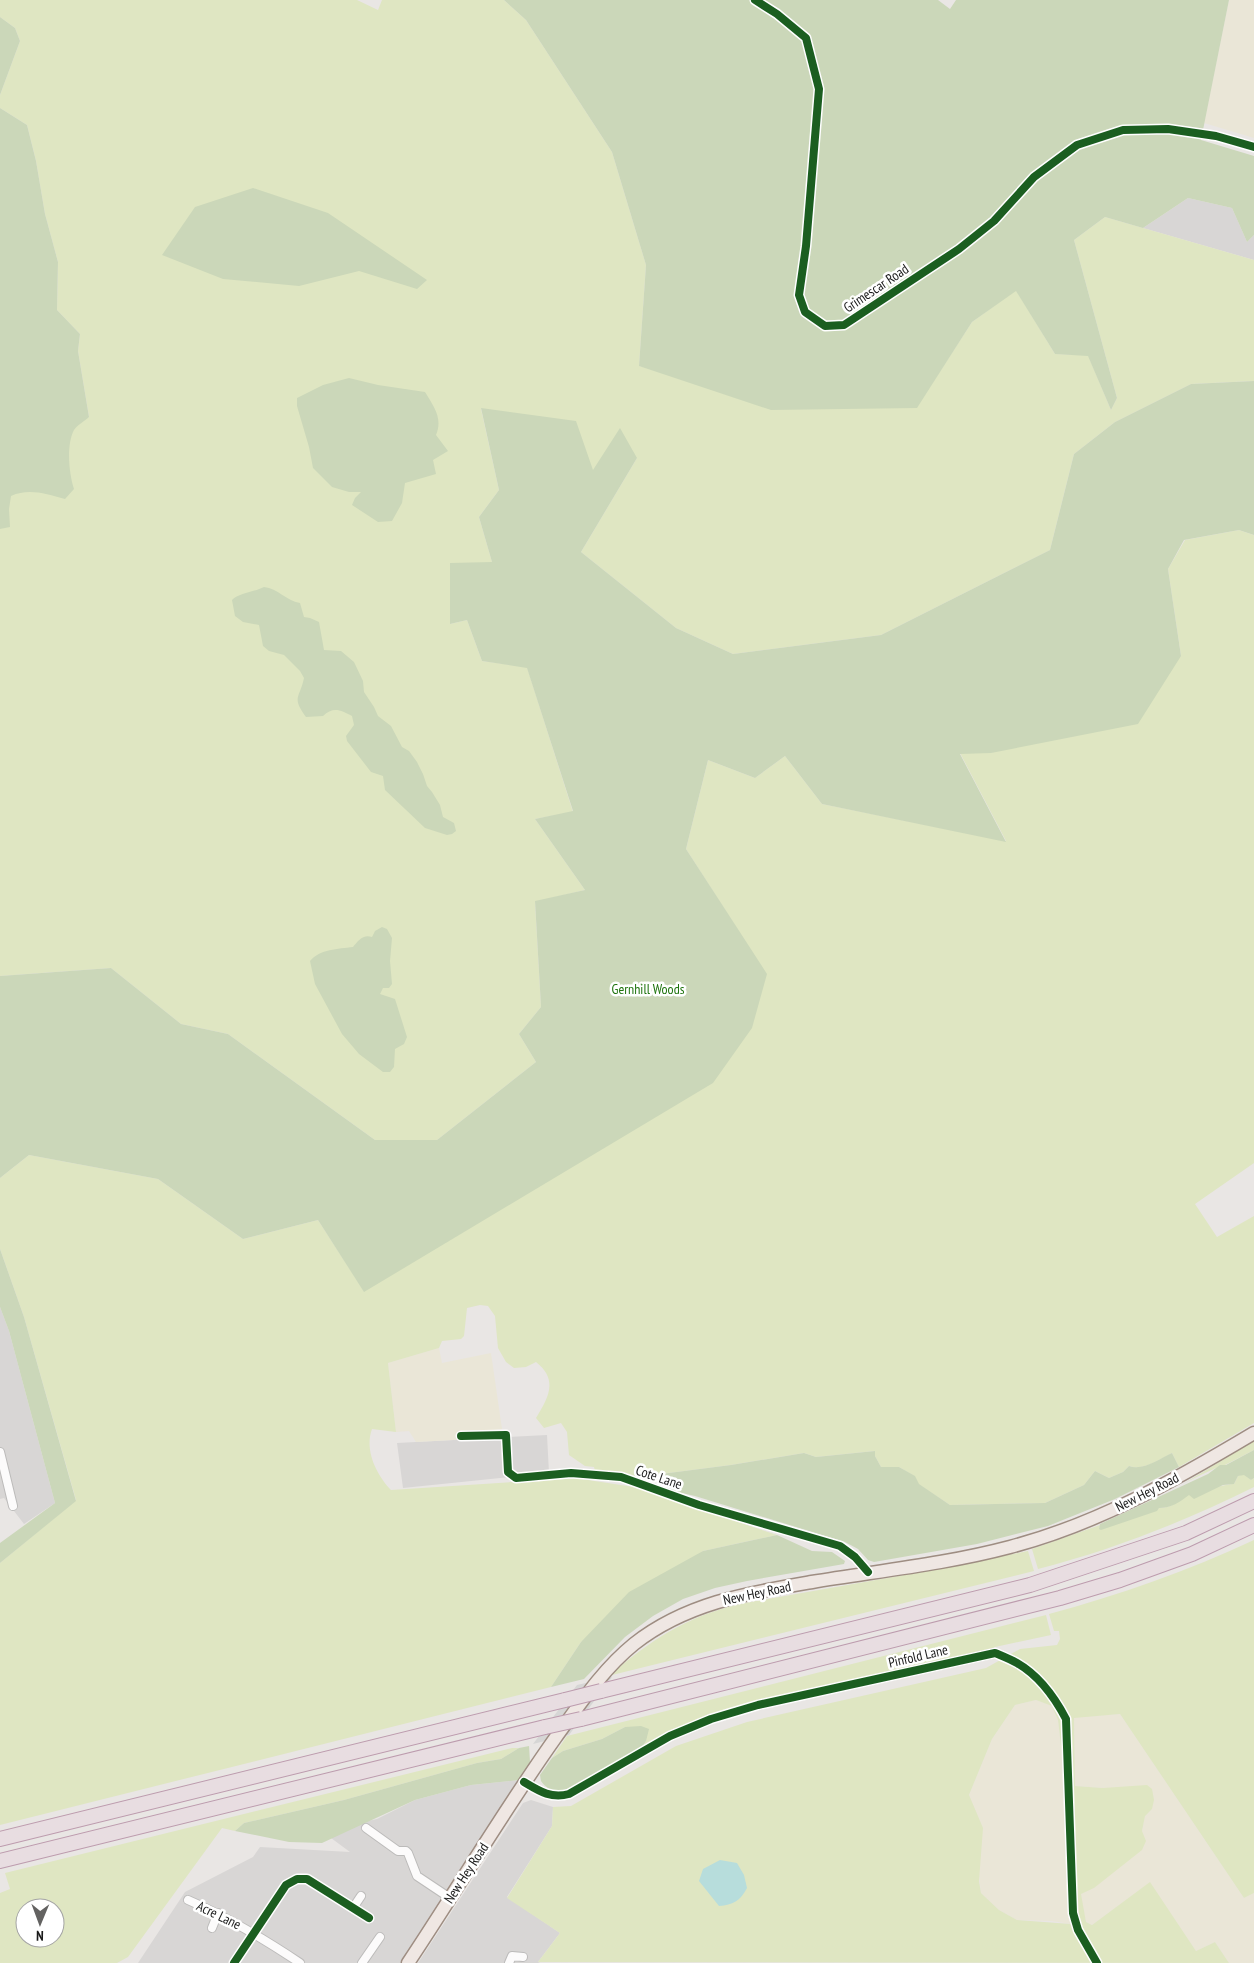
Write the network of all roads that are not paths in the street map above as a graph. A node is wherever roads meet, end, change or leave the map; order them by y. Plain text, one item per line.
1 (755, 0) edge
2 (1254, 147) edge
3 (1254, 1433) edge
4 (461, 1436) dead end
5 (0, 1452) edge
6 (1254, 1501) edge
7 (13, 1506) dead end
8 (1254, 1525) edge
9 (868, 1572) junction
10 (524, 1782) junction
11 (366, 1828) dead end
12 (0, 1839) edge
13 (0, 1861) edge
14 (361, 1896) dead end
15 (450, 1898) junction
16 (188, 1900) dead end
17 (353, 1908) junction
18 (218, 1913) junction
19 (369, 1918) dead end
20 (212, 1928) dead end
21 (255, 1933) junction
22 (380, 1937) dead end
23 (523, 1958) dead end
24 (234, 1963) edge
25 (300, 1963) edge
26 (362, 1963) edge
27 (408, 1963) edge
28 (509, 1963) edge
29 (1097, 1963) edge

1 - 2 street, Grimescar Road
3 - 9 main road, New Hey Road
4 - 9 street, Cote Lane
5 - 7 street
6 - 12 highway, bridge
8 - 13 highway, bridge
9 - 10 main road, New Hey Road
10 - 15 main road, New Hey Road
10 - 29 street, Pinfold Lane
11 - 15 street
14 - 17 street
15 - 27 main road, New Hey Road
16 - 18 street, Acre Lane
17 - 19 street
17 - 21 street
18 - 20 street
18 - 21 street, Acre Lane
21 - 24 street
21 - 25 street, Acre Lane
22 - 26 street
23 - 28 street

